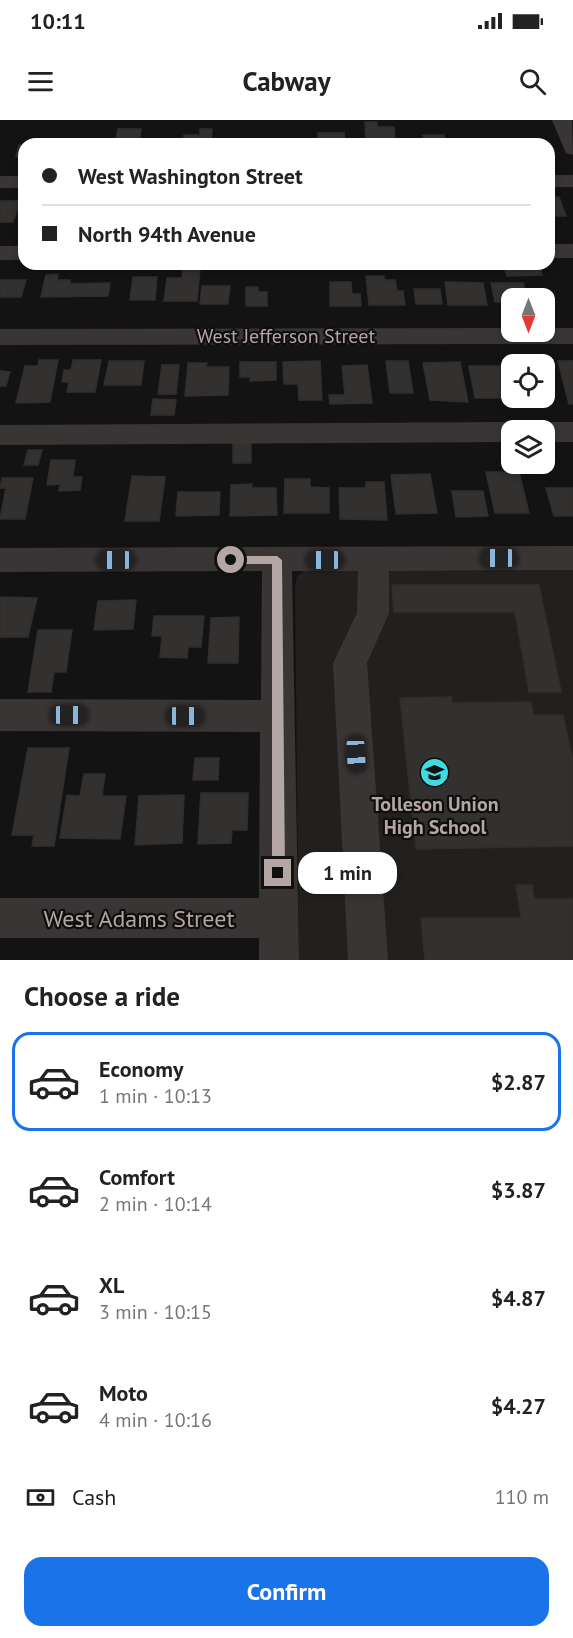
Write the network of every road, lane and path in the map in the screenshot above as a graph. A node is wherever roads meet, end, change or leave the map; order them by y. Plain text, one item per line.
1 (562, 120) edge
2 (573, 149) edge
3 (555, 181) edge
4 (573, 181) edge
5 (0, 182) edge
6 (18, 182) edge
7 (555, 251) edge
8 (573, 251) edge
9 (0, 253) edge
10 (18, 253) edge
11 (573, 336) edge
12 (0, 337) edge
13 (501, 432) edge
14 (555, 432) edge
15 (573, 432) edge
16 (0, 435) edge
17 (573, 558) edge
18 (373, 559) junction
19 (0, 560) edge
20 (277, 560) junction
21 (0, 715) edge
22 (278, 716) junction
23 (0, 918) edge
24 (279, 918) junction
25 (279, 960) edge
26 (368, 960) edge

1 - 2 street
3 - 4 street
5 - 6 street
7 - 8 street
9 - 10 street
11 - 12 street, West Jefferson Street
13 - 16 street
14 - 15 street
17 - 18 street
18 - 20 street
18 - 26 street
19 - 20 street
20 - 22 street
21 - 22 street
22 - 24 street
23 - 24 street, West Adams Street
24 - 25 street

